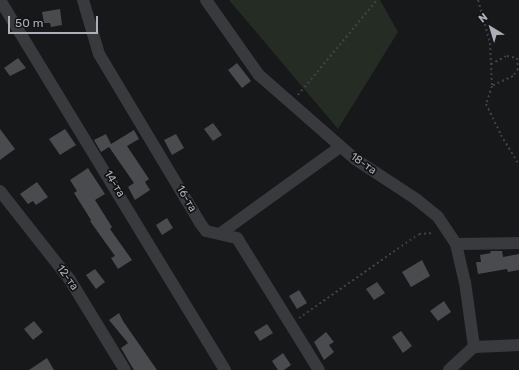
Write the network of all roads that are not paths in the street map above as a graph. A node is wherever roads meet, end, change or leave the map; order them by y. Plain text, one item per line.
1 (0, 0) edge
2 (83, 0) edge
3 (206, 0) edge
4 (340, 147) junction
5 (0, 191) edge
6 (220, 232) junction
7 (453, 240) junction
8 (519, 243) edge
9 (519, 345) edge
10 (474, 347) junction
11 (125, 370) edge
12 (225, 370) edge
13 (319, 370) edge
14 (448, 370) edge

1 - 12 street, 14-та
2 - 6 street, 16-та
3 - 4 street, 18-та
4 - 6 street
4 - 7 street, 18-та
5 - 11 street, 12-та
6 - 13 street, 16-та
7 - 8 street
7 - 10 street, 18-та
9 - 10 street
10 - 14 street

